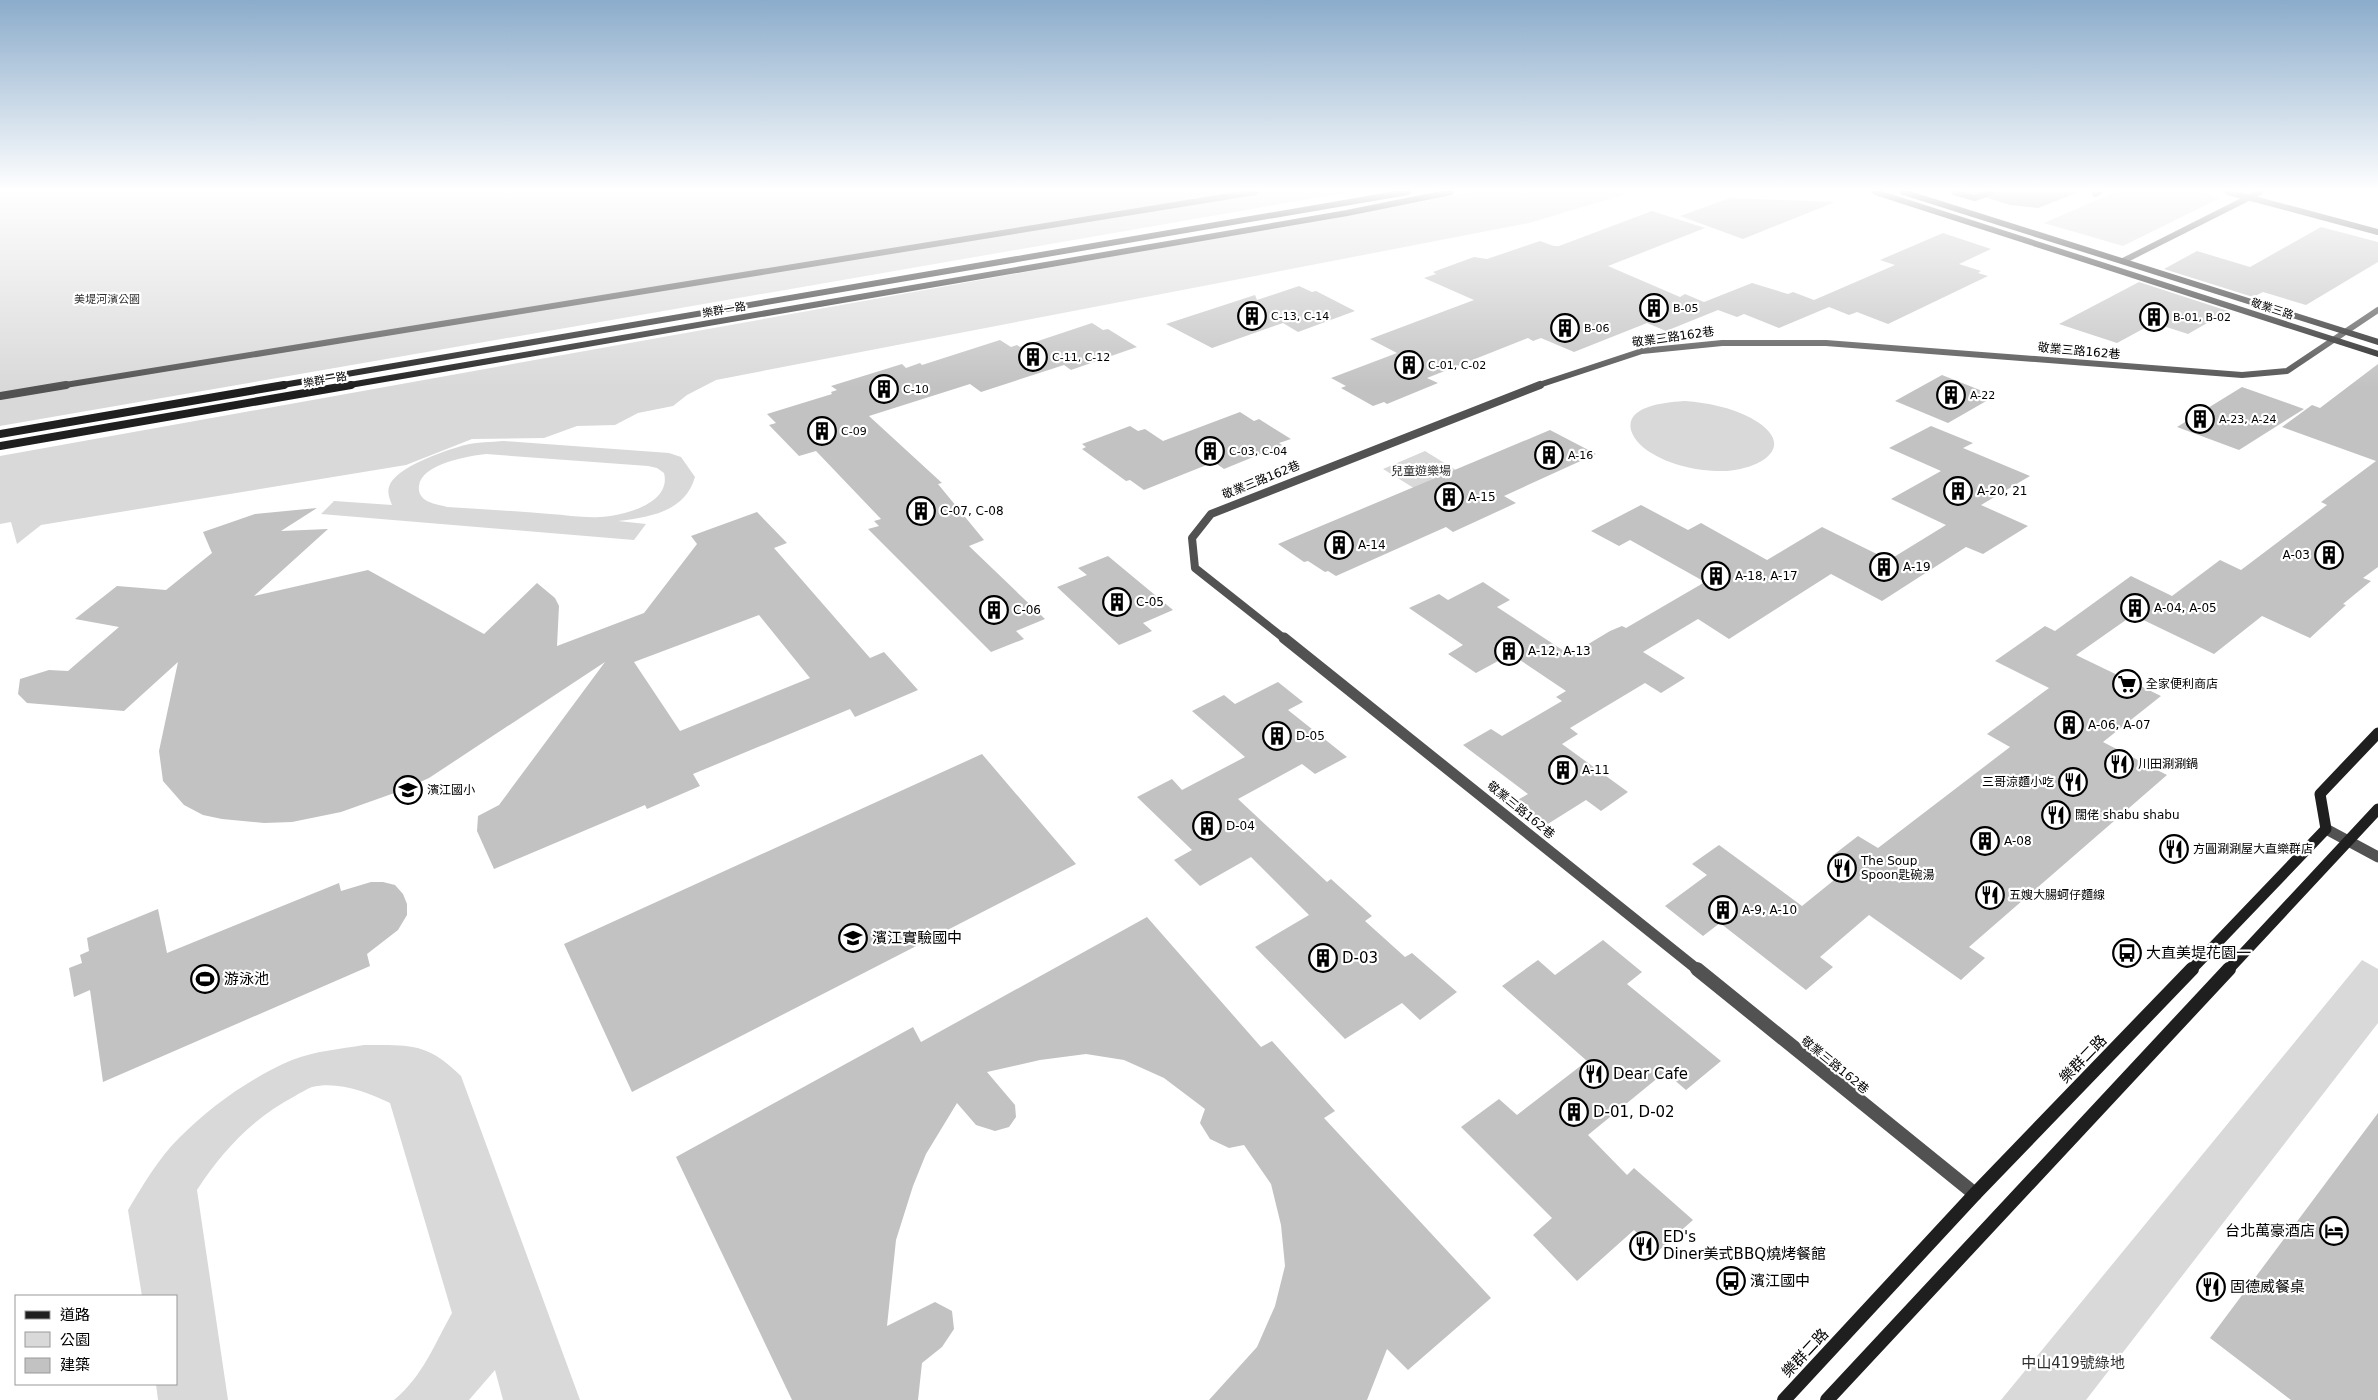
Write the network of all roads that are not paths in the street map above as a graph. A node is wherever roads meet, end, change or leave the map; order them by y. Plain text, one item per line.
1 (852, 257) edge
2 (1028, 257) edge
3 (1087, 257) edge
4 (2079, 257) edge
5 (2111, 257) edge
6 (2130, 257) edge
7 (2123, 261) junction
8 (2378, 310) edge
9 (2346, 332) junction
10 (2334, 339) junction
11 (2378, 342) edge
12 (2378, 354) edge
13 (0, 396) edge
14 (0, 434) edge
15 (0, 446) edge
16 (2378, 733) edge
17 (2378, 809) edge
18 (2326, 829) junction
19 (2346, 841) junction
20 (2378, 857) edge
21 (1975, 1194) junction
22 (1784, 1400) edge
23 (1827, 1400) edge

1 - 13 street
2 - 14 main road, 樂群一路
3 - 15 main road, 樂群一路
4 - 10 main road, 敬業三路
5 - 7 main road, 敬業三路
6 - 7 street
7 - 9 main road, 敬業三路
8 - 9 street, 敬業三路162巷
9 - 10 street, 敬業三路162巷
9 - 11 main road, 敬業三路
10 - 12 main road, 敬業三路
10 - 21 street, 敬業三路162巷
16 - 18 main road
17 - 19 main road
18 - 19 street
18 - 21 main road, 樂群二路
19 - 20 street
19 - 23 main road
21 - 22 main road, 樂群二路

